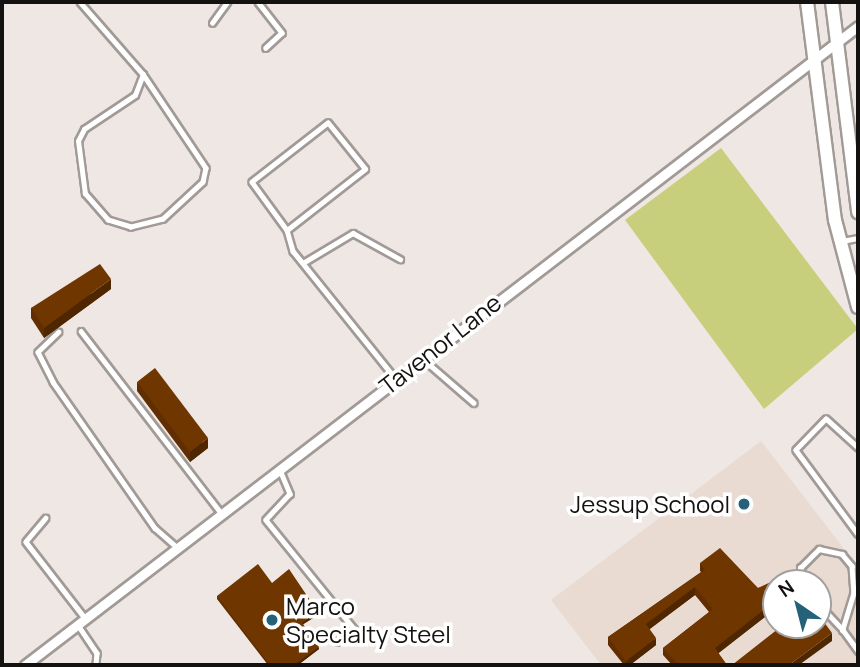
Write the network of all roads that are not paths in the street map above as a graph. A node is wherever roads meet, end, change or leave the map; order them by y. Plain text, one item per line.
1 (80, 2) edge
2 (227, 2) edge
3 (257, 2) edge
4 (807, 2) edge
5 (832, 2) edge
6 (212, 23) dead end
7 (858, 26) edge
8 (834, 44) junction
9 (266, 48) dead end
10 (814, 61) junction
11 (143, 74) junction
12 (854, 148) edge
13 (858, 212) edge
14 (288, 230) junction
15 (858, 238) edge
16 (841, 241) junction
17 (400, 259) dead end
18 (303, 263) junction
19 (858, 307) edge
20 (81, 331) dead end
21 (59, 332) dead end
22 (422, 358) junction
23 (396, 379) junction
24 (474, 403) dead end
25 (858, 448) edge
26 (279, 469) junction
27 (222, 513) junction
28 (46, 518) dead end
29 (858, 534) edge
30 (178, 547) junction
31 (800, 569) edge
32 (832, 619) edge
33 (82, 622) junction
34 (843, 631) junction
35 (338, 642) dead end
36 (858, 651) edge
37 (25, 665) edge
38 (96, 665) edge

1 - 11 lane
2 - 6 lane
3 - 9 lane
4 - 10 main road
5 - 8 main road
7 - 8 street, Tavenor Lane
8 - 10 street, Tavenor Lane
8 - 12 main road
10 - 16 main road
10 - 22 street, Tavenor Lane
11 - 11 lane
12 - 13 main road
14 - 14 lane
14 - 18 lane
15 - 16 lane
16 - 19 main road
17 - 18 lane
18 - 23 lane
20 - 27 lane
21 - 30 lane
22 - 23 street, Tavenor Lane
22 - 24 lane
23 - 26 street, Tavenor Lane
25 - 29 lane
26 - 27 street, Tavenor Lane
26 - 35 lane
27 - 30 street, Tavenor Lane
28 - 33 lane
30 - 33 street, Tavenor Lane
31 - 34 lane
32 - 34 lane
33 - 37 street, Tavenor Lane
33 - 38 lane
34 - 36 lane

